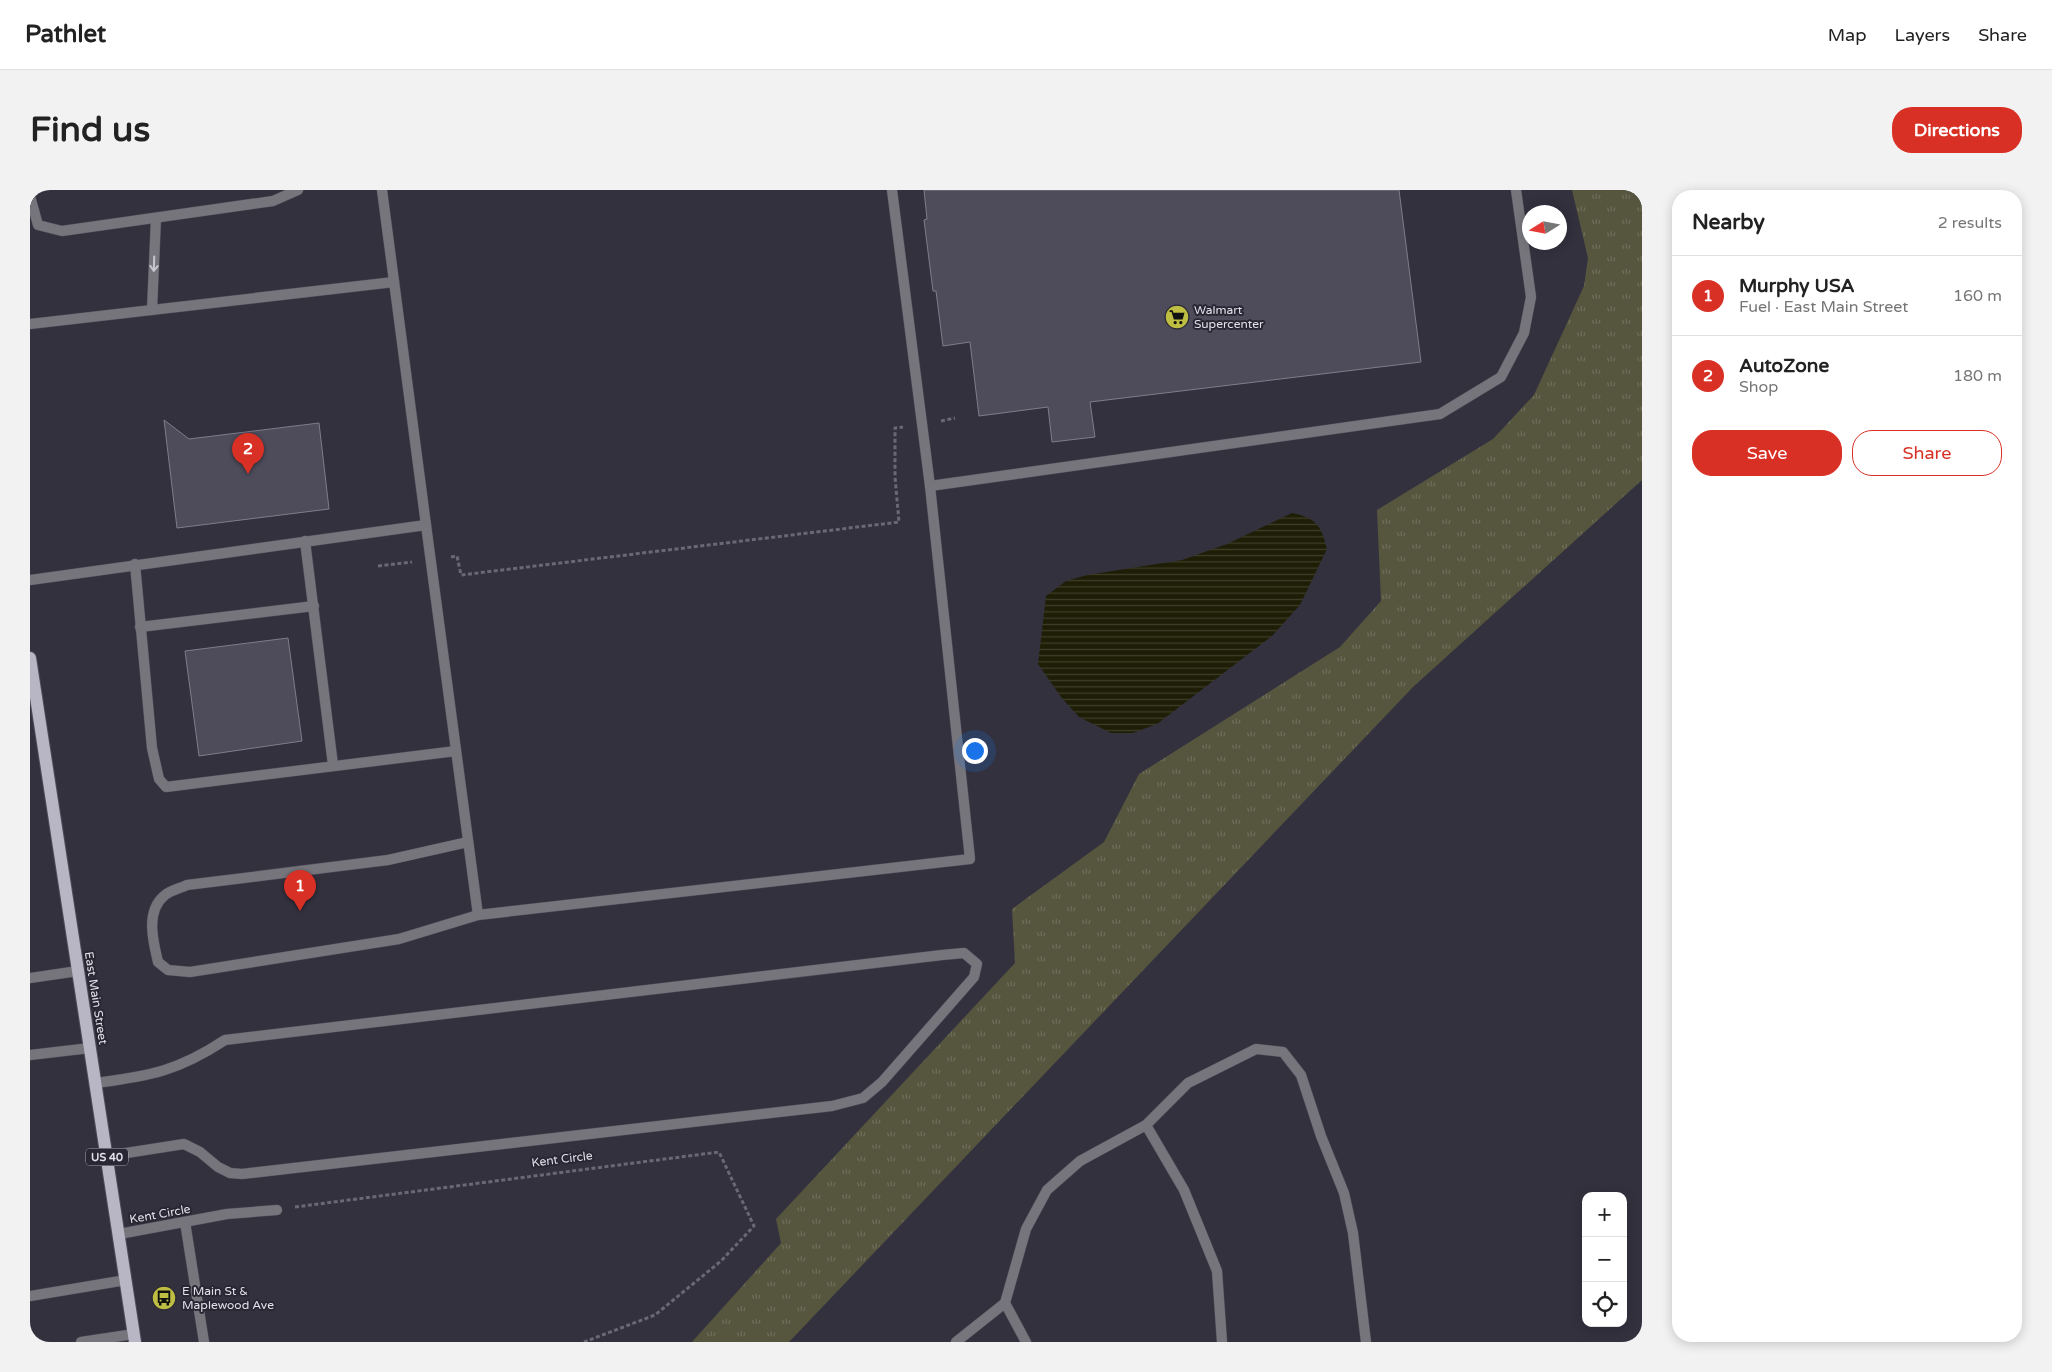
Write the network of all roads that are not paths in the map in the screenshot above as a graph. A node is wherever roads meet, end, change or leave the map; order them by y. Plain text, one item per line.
1 (298, 190) edge
2 (382, 190) edge
3 (892, 190) edge
4 (1516, 190) edge
5 (30, 196) edge
6 (156, 218) junction
7 (394, 282) junction
8 (152, 310) junction
9 (30, 324) edge
10 (930, 486) junction
11 (426, 525) junction
12 (305, 541) junction
13 (135, 564) junction
14 (30, 580) edge
15 (314, 606) junction
16 (140, 627) junction
17 (30, 658) edge
18 (456, 751) junction
19 (333, 766) junction
20 (468, 842) junction
21 (478, 915) junction
22 (78, 971) junction
23 (30, 978) edge
24 (90, 1048) junction
25 (30, 1055) edge
26 (96, 1084) junction
27 (1146, 1125) junction
28 (107, 1156) junction
29 (277, 1210) road end
30 (185, 1222) junction
31 (119, 1234) junction
32 (126, 1280) junction
33 (30, 1296) edge
34 (1005, 1303) junction
35 (135, 1338) edge
36 (80, 1342) edge
37 (204, 1342) edge
38 (956, 1342) edge
39 (1026, 1342) edge
40 (1222, 1342) edge
41 (1366, 1342) edge

1 - 6 lane
2 - 7 lane
3 - 10 lane
4 - 10 lane
5 - 6 lane
6 -> 8 lane
7 - 8 lane
7 - 11 lane
8 - 9 lane
10 - 21 lane
11 - 12 lane
11 - 18 lane
12 - 13 lane
12 - 15 lane
13 - 14 lane
13 - 16 lane
15 - 16 lane
15 - 19 lane
16 - 19 lane
17 - 22 main road, East Main Street / US 40
18 - 19 lane
18 - 20 lane
20 - 21 lane
20 - 21 lane
22 - 23 lane
22 - 24 main road, East Main Street / US 40
24 - 25 lane
24 - 26 main road, East Main Street / US 40
26 - 28 main road, East Main Street / US 40
26 - 28 lane
27 - 34 lane
27 - 40 lane
27 - 41 lane
28 - 31 main road, East Main Street / US 40
29 - 30 lane, Kent Circle
30 - 31 lane, Kent Circle
30 - 37 lane
31 - 32 main road, East Main Street / US 40
32 - 33 lane
32 - 35 main road, East Main Street / US 40
34 - 38 lane
34 - 39 lane
35 - 36 lane

